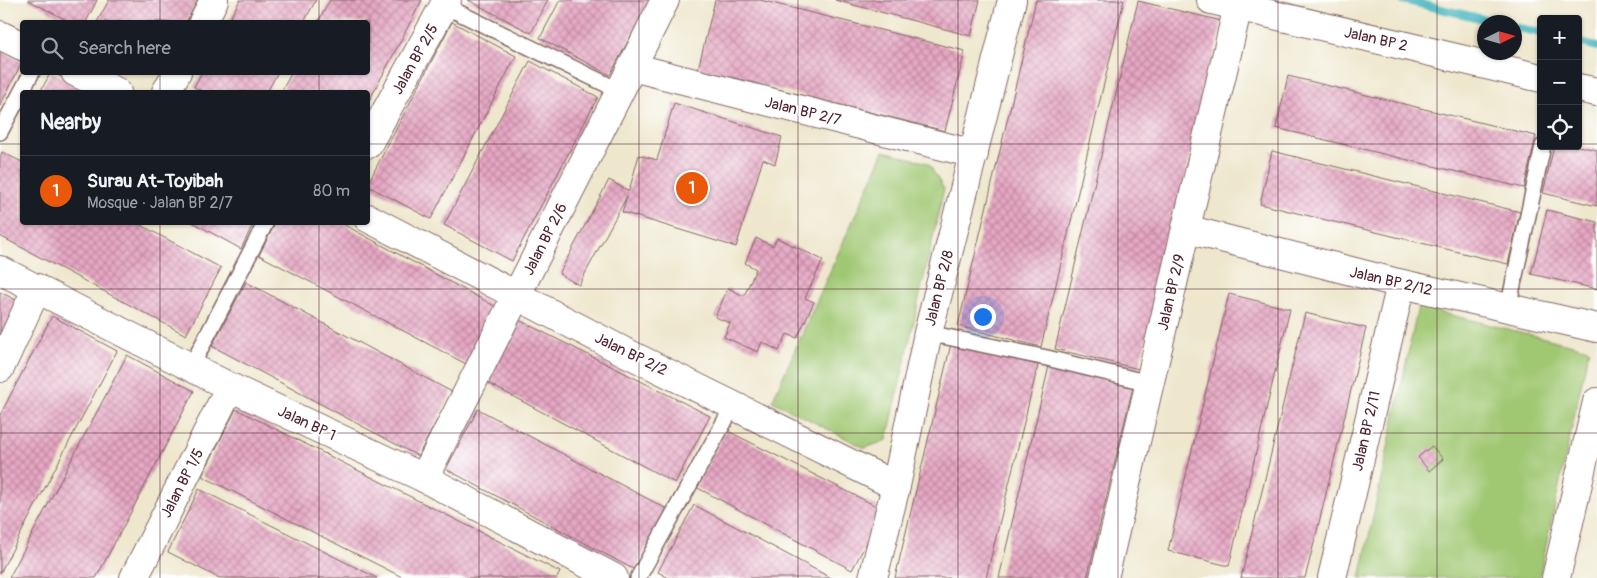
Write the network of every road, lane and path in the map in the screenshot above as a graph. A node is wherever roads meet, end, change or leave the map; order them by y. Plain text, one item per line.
1 (214, 0) edge
2 (665, 0) edge
3 (1012, 0) edge
4 (1211, 0) edge
5 (446, 3) edge
6 (1238, 6) junction
7 (203, 20) edge
8 (0, 35) edge
9 (20, 45) edge
10 (30, 75) edge
11 (81, 75) edge
12 (175, 75) edge
13 (1537, 77) edge
14 (626, 79) junction
15 (1582, 89) edge
16 (22, 90) edge
17 (113, 90) edge
18 (167, 90) edge
19 (1597, 92) edge
20 (20, 94) edge
21 (0, 132) edge
22 (370, 140) edge
23 (1542, 150) edge
24 (974, 154) junction
25 (370, 219) edge
26 (264, 225) edge
27 (1186, 229) junction
28 (0, 270) edge
29 (1401, 284) junction
30 (37, 288) junction
31 (516, 296) junction
32 (1508, 308) junction
33 (1597, 328) edge
34 (928, 333) junction
35 (190, 367) junction
36 (0, 368) edge
37 (1150, 383) junction
38 (230, 387) junction
39 (1597, 402) edge
40 (733, 406) junction
41 (424, 478) junction
42 (896, 486) junction
43 (585, 572) edge
44 (139, 576) edge
45 (1108, 576) edge
46 (614, 578) edge
47 (638, 578) edge
48 (873, 578) edge
49 (1332, 578) edge
50 (1556, 578) edge

1 - 7 street
2 - 14 street, Jalan BP 2/6
3 - 24 street, Jalan BP 2/8
4 - 6 street, Jalan BP 2
5 - 14 lane
5 - 22 street, Jalan BP 2/5
6 - 13 street, Jalan BP 2
6 - 27 street, Jalan BP 2/9
8 - 9 street
10 - 16 lane
11 - 17 street
12 - 18 street
14 - 24 street, Jalan BP 2/7
14 - 31 street, Jalan BP 2/6
15 - 19 street
20 - 21 lane
23 - 32 lane
24 - 34 street, Jalan BP 2/8
25 - 31 street, Jalan BP 2/2
26 - 35 lane
27 - 29 street, Jalan BP 2/12
27 - 37 street, Jalan BP 2/9
28 - 30 street, Jalan BP 1
29 - 32 street, Jalan BP 2/12
29 - 49 street, Jalan BP 2/11
30 - 35 street, Jalan BP 1
30 - 36 street
31 - 40 street, Jalan BP 2/2
31 - 41 street, Jalan BP 2/6
32 - 33 street, Jalan BP 2/12
34 - 37 lane
34 - 42 street, Jalan BP 2/8
35 - 38 street, Jalan BP 1
37 - 45 street, Jalan BP 2/9
38 - 41 street, Jalan BP 1
38 - 44 street, Jalan BP 1/5
39 - 50 street
40 - 42 street, Jalan BP 2/2
40 - 47 lane
41 - 43 street, Jalan BP 1
42 - 48 street, Jalan BP 2/8
43 - 46 street, Jalan BP 1

